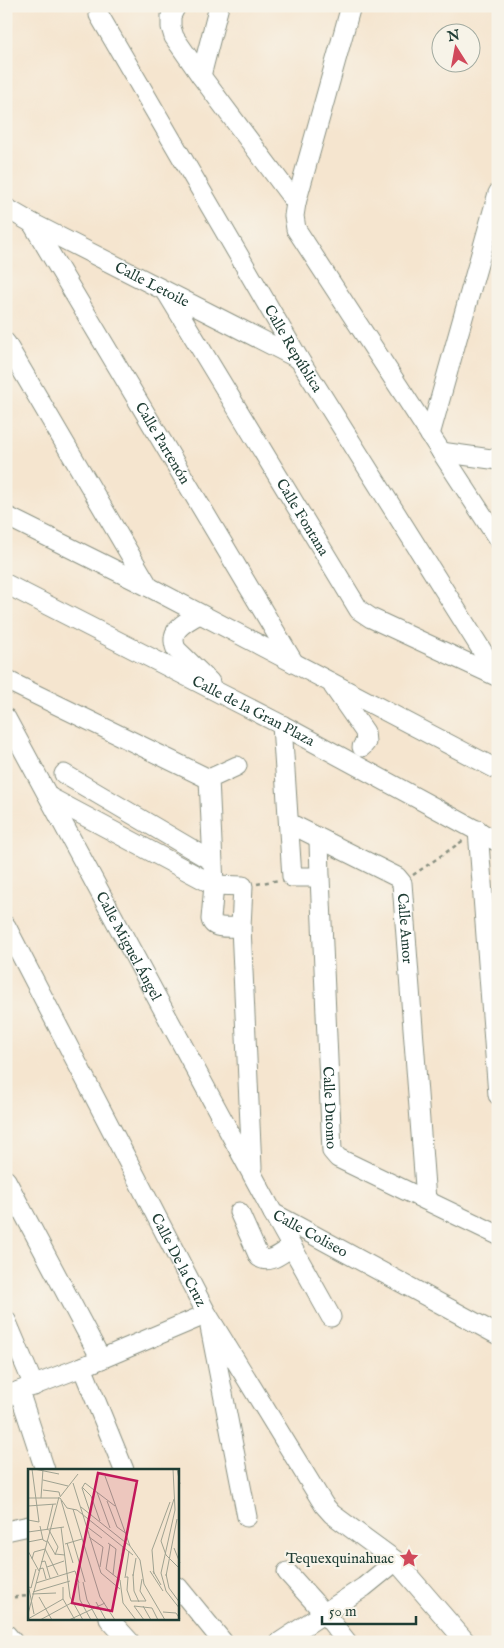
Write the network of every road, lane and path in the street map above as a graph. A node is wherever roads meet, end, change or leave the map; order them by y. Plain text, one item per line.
1 (176, 6) edge
2 (219, 6) edge
3 (351, 6) edge
4 (99, 15) dead end
5 (201, 76) junction
6 (498, 193) edge
7 (296, 203) junction
8 (6, 208) edge
9 (32, 223) junction
10 (168, 292) junction
11 (6, 343) edge
12 (298, 359) junction
13 (430, 435) junction
14 (441, 452) junction
15 (498, 460) edge
16 (6, 503) edge
17 (11, 518) edge
18 (498, 539) edge
19 (6, 584) edge
20 (149, 587) junction
21 (199, 614) junction
22 (294, 664) junction
23 (498, 676) edge
24 (6, 680) edge
25 (331, 683) junction
26 (224, 696) junction
27 (6, 718) edge
28 (282, 725) junction
29 (362, 747) dead end
30 (237, 766) dead end
31 (498, 770) edge
32 (64, 774) dead end
33 (209, 779) junction
34 (49, 797) junction
35 (289, 823) junction
36 (478, 830) junction
37 (319, 840) junction
38 (498, 842) edge
39 (212, 861) junction
40 (292, 877) junction
41 (320, 877) junction
42 (402, 883) junction
43 (214, 885) junction
44 (243, 886) junction
45 (6, 926) edge
46 (241, 927) junction
47 (498, 1095) edge
48 (252, 1174) junction
49 (6, 1180) edge
50 (426, 1200) junction
51 (239, 1212) dead end
52 (273, 1213) junction
53 (498, 1235) edge
54 (292, 1246) junction
55 (207, 1314) junction
56 (331, 1317) dead end
57 (6, 1320) edge
58 (498, 1335) edge
59 (101, 1359) junction
60 (82, 1368) junction
61 (20, 1391) edge
62 (45, 1469) edge
63 (124, 1469) edge
64 (247, 1517) dead end
65 (28, 1526) edge
66 (6, 1531) edge
67 (396, 1561) junction
68 (287, 1572) dead end
69 (179, 1587) edge
70 (28, 1596) edge
71 (6, 1598) edge
72 (324, 1613) junction
73 (110, 1620) edge
74 (6, 1635) edge
75 (13, 1642) edge
76 (130, 1642) edge
77 (223, 1642) edge
78 (280, 1642) edge
79 (346, 1642) edge
80 (466, 1642) edge

1 - 5 street
2 - 5 street
3 - 7 street
4 - 12 street, Calle República
5 - 7 street
6 - 13 street
7 - 13 street
8 - 9 street, Calle Letoile
9 - 10 street, Calle Letoile
9 - 22 street, Calle Partenón
10 - 12 street, Calle Letoile
10 - 23 street, Calle Fontana
11 - 20 street
12 - 23 street, Calle República
13 - 14 street
14 - 15 street
14 - 18 street
16 - 17 street
17 - 20 street
19 - 26 street, Calle de la Gran Plaza
20 - 21 street
21 - 22 street
21 - 26 street
22 - 25 street
24 - 33 street
25 - 29 street
25 - 31 street
26 - 28 street, Calle de la Gran Plaza
27 - 34 street, Calle Miguel Ángel
28 - 35 street
28 - 36 street, Calle de la Gran Plaza
30 - 33 street
32 - 39 street
33 - 39 street
34 - 43 street
34 - 48 street, Calle Miguel Ángel
35 - 37 street, Calle Amor
35 - 40 street
36 - 38 street, Calle de la Gran Plaza
36 - 42 path
36 - 47 street
37 - 41 street, Calle Duomo
37 - 42 street, Calle Amor
39 - 43 street
40 - 41 street
40 - 44 path
41 - 50 street, Calle Duomo
42 - 50 street, Calle Amor
43 - 44 street
43 - 46 street
44 - 46 street, Calle Coliseo
45 - 55 street, Calle De la Cruz
46 - 48 street, Calle Coliseo
48 - 52 street, Calle Coliseo
49 - 59 street
50 - 53 street, Calle Duomo
51 - 54 street
52 - 54 street
52 - 58 street, Calle Coliseo
54 - 56 street
55 - 59 street
55 - 64 street
55 - 67 street, Calle De la Cruz
57 - 61 street
59 - 60 street
60 - 61 street
60 - 63 street
61 - 62 street
65 - 66 street
67 - 72 street
67 - 80 street, Calle De la Cruz
68 - 72 street
69 - 77 street
70 - 71 path
72 - 78 street
72 - 79 street
73 - 76 street
74 - 75 street

